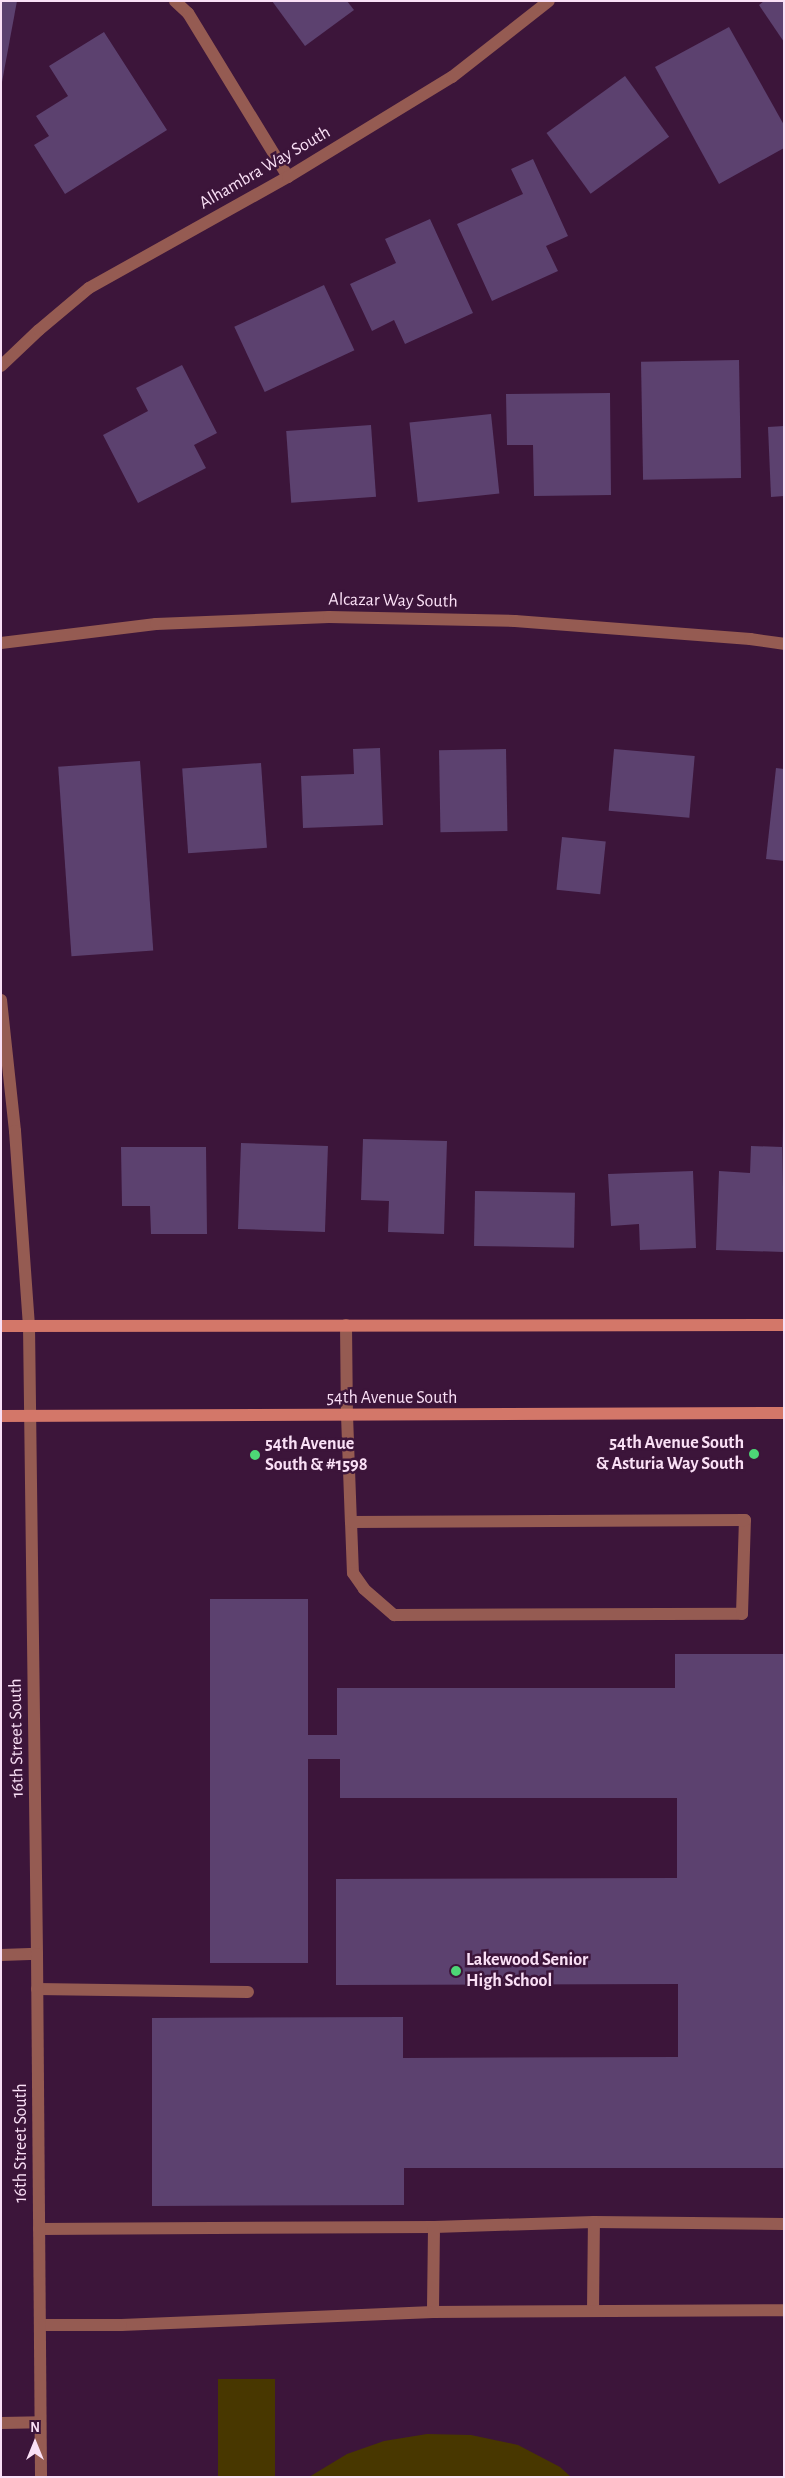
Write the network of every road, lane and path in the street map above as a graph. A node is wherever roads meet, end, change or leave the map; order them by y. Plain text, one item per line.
1 (175, 1) edge
2 (549, 1) edge
3 (288, 177) junction
4 (1, 366) edge
5 (1, 643) edge
6 (784, 644) edge
7 (1, 1000) edge
8 (784, 1325) edge
9 (1, 1326) edge
10 (29, 1326) junction
11 (346, 1326) junction
12 (784, 1413) edge
13 (31, 1415) junction
14 (347, 1415) junction
15 (1, 1416) edge
16 (351, 1522) junction
17 (37, 1954) junction
18 (1, 1955) edge
19 (37, 1989) junction
20 (248, 1992) dead end
21 (594, 2222) junction
22 (784, 2224) edge
23 (434, 2227) junction
24 (39, 2229) junction
25 (784, 2310) edge
26 (593, 2311) junction
27 (433, 2312) junction
28 (40, 2325) junction
29 (40, 2422) junction
30 (1, 2423) edge
31 (41, 2477) edge

1 - 3 street
2 - 3 street, Alhambra Way South
3 - 4 street, Alhambra Way South
5 - 6 street, Alcazar Way South
7 - 10 street, 16th Street South
8 - 11 main road
9 - 10 main road
10 - 11 main road
10 - 13 street, 16th Street South
11 - 14 street
12 - 14 main road, 54th Avenue South
13 - 14 main road, 54th Avenue South
13 - 15 main road, 54th Avenue South
13 - 17 street, 16th Street South
14 - 16 street
16 - 16 street
17 - 18 street
17 - 19 street, 16th Street South
19 - 20 street
19 - 24 street, 16th Street South
21 - 22 street
21 - 23 street
21 - 26 street
23 - 24 street
23 - 27 street
24 - 28 street, 16th Street South
25 - 26 street
26 - 27 street
27 - 28 street
28 - 29 street, 16th Street South
29 - 30 street
29 - 31 street, 16th Street South

